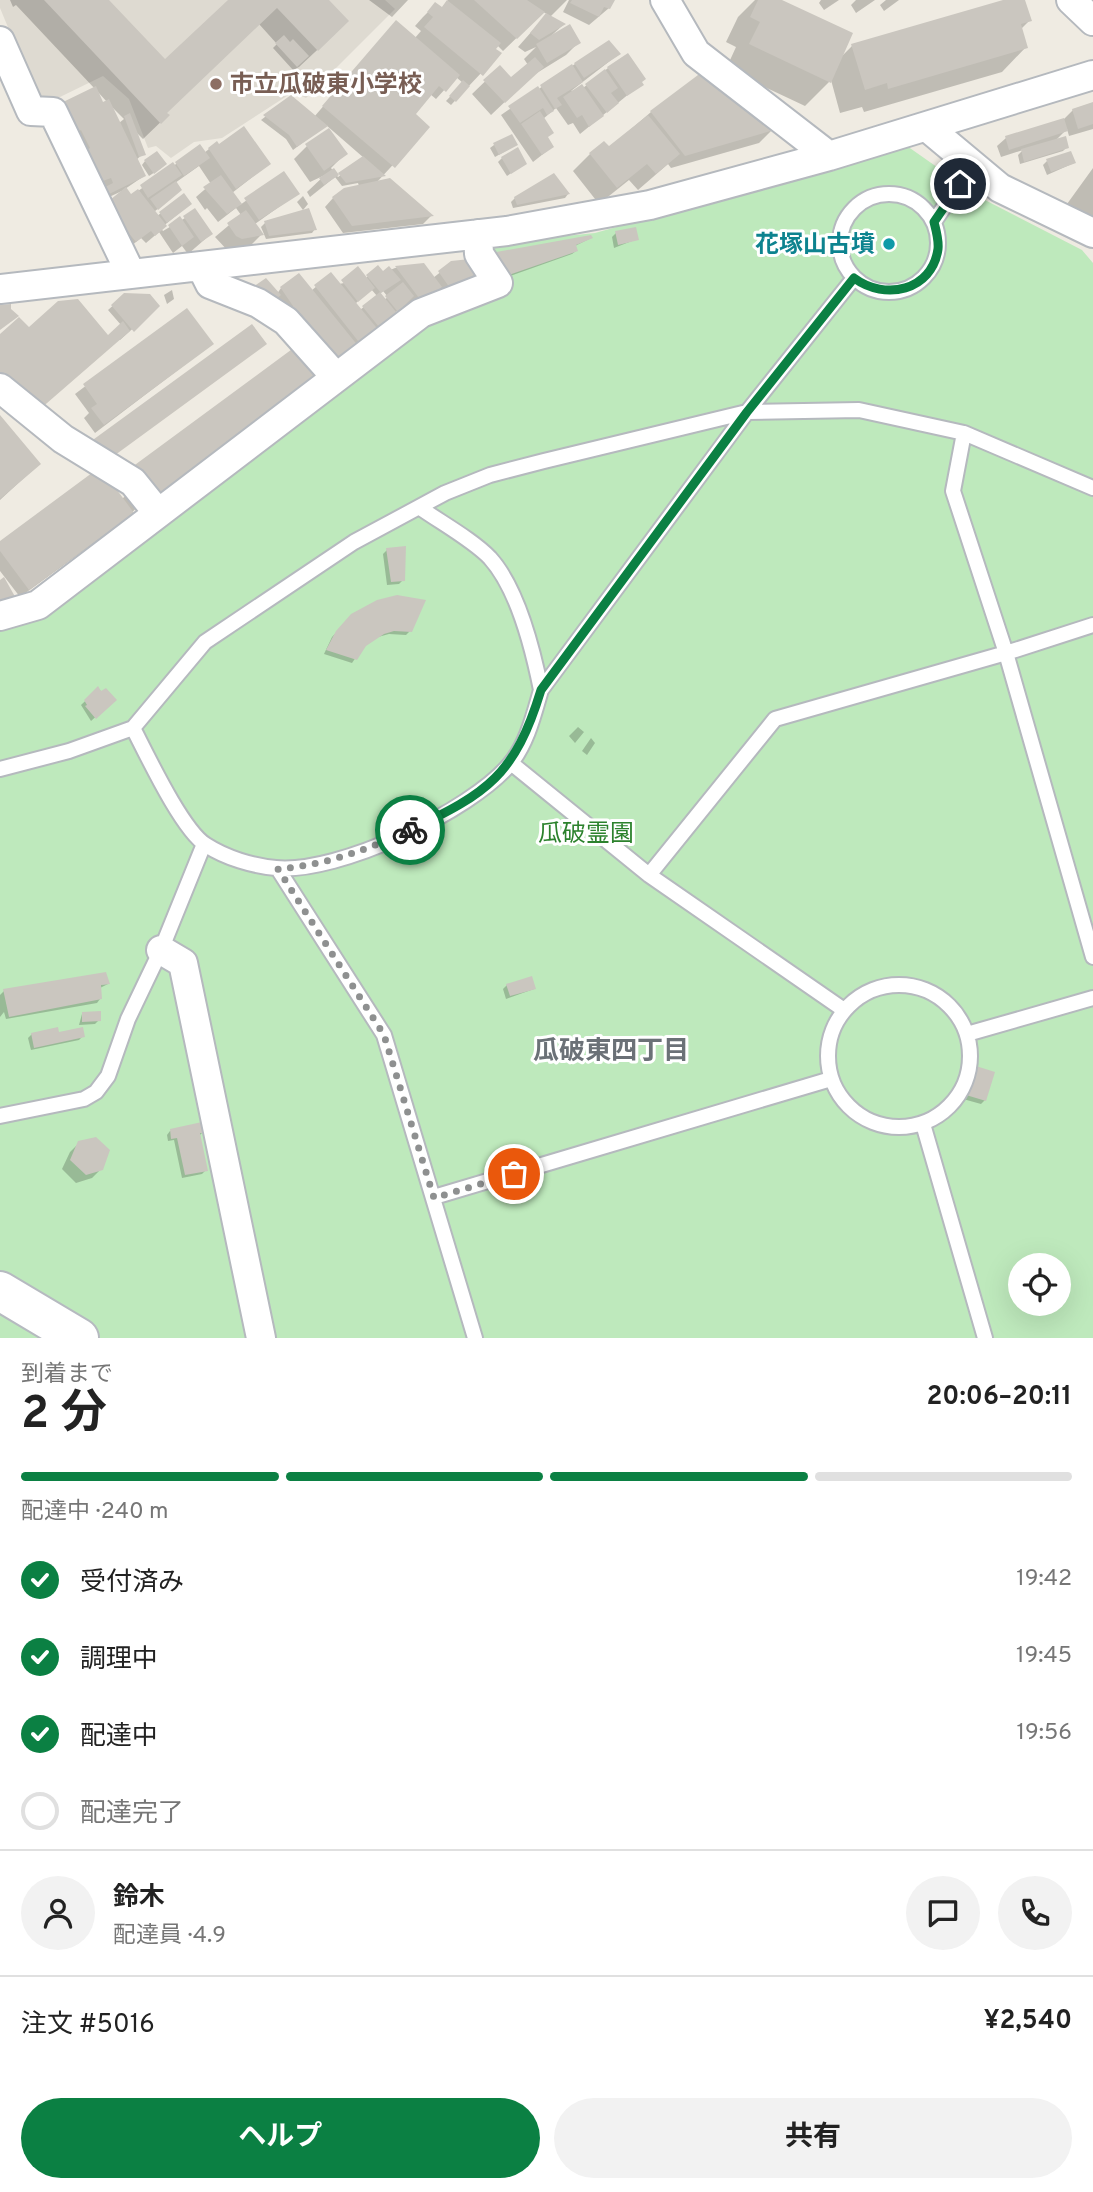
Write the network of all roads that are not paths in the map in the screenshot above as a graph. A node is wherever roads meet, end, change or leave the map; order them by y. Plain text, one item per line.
1 (665, 0) edge
2 (1071, 0) edge
3 (1093, 21) edge
4 (0, 41) edge
5 (1093, 75) edge
6 (927, 127) junction
7 (829, 156) junction
8 (973, 164) junction
9 (934, 222) junction
10 (1093, 233) edge
11 (478, 234) junction
12 (201, 267) junction
13 (131, 274) junction
14 (854, 278) junction
15 (0, 289) edge
16 (336, 377) junction
17 (0, 388) edge
18 (747, 412) junction
19 (964, 433) junction
20 (1093, 488) edge
21 (419, 506) junction
22 (158, 513) junction
23 (0, 615) edge
24 (1093, 625) edge
25 (1006, 653) junction
26 (541, 690) junction
27 (133, 728) junction
28 (511, 763) junction
29 (0, 769) edge
30 (204, 844) junction
31 (278, 869) junction
32 (649, 875) junction
33 (161, 950) junction
34 (1093, 957) edge
35 (1093, 998) edge
36 (844, 1010) junction
37 (967, 1034) junction
38 (831, 1079) junction
39 (0, 1116) edge
40 (923, 1124) junction
41 (434, 1198) junction
42 (0, 1291) edge
43 (79, 1338) edge
44 (261, 1338) edge
45 (475, 1338) edge
46 (985, 1338) edge

1 - 7 street
2 - 3 street
4 - 13 street
5 - 6 street
6 - 7 street
6 - 8 street
7 - 11 street
8 - 9 lane
8 - 10 street
9 - 14 lane
9 - 14 lane
11 - 12 street
11 - 16 street
12 - 13 street
12 - 16 street
13 - 15 street
14 - 18 lane
16 - 22 street
17 - 22 street
18 - 19 lane
18 - 21 lane
18 - 26 lane
19 - 20 lane
19 - 25 lane
21 - 26 lane
21 - 27 lane
22 - 23 street
24 - 25 lane
25 - 32 lane
25 - 34 lane
26 - 28 lane
27 - 29 lane
27 - 30 lane
28 - 31 lane
28 - 32 lane
30 - 31 lane
30 - 33 lane
31 - 41 lane
32 - 36 lane
33 - 39 lane
33 - 44 street
35 - 37 lane
36 - 37 lane
36 - 38 lane
37 - 40 lane
38 - 40 lane
38 - 41 lane
40 - 46 lane
41 - 45 lane
42 - 43 street

